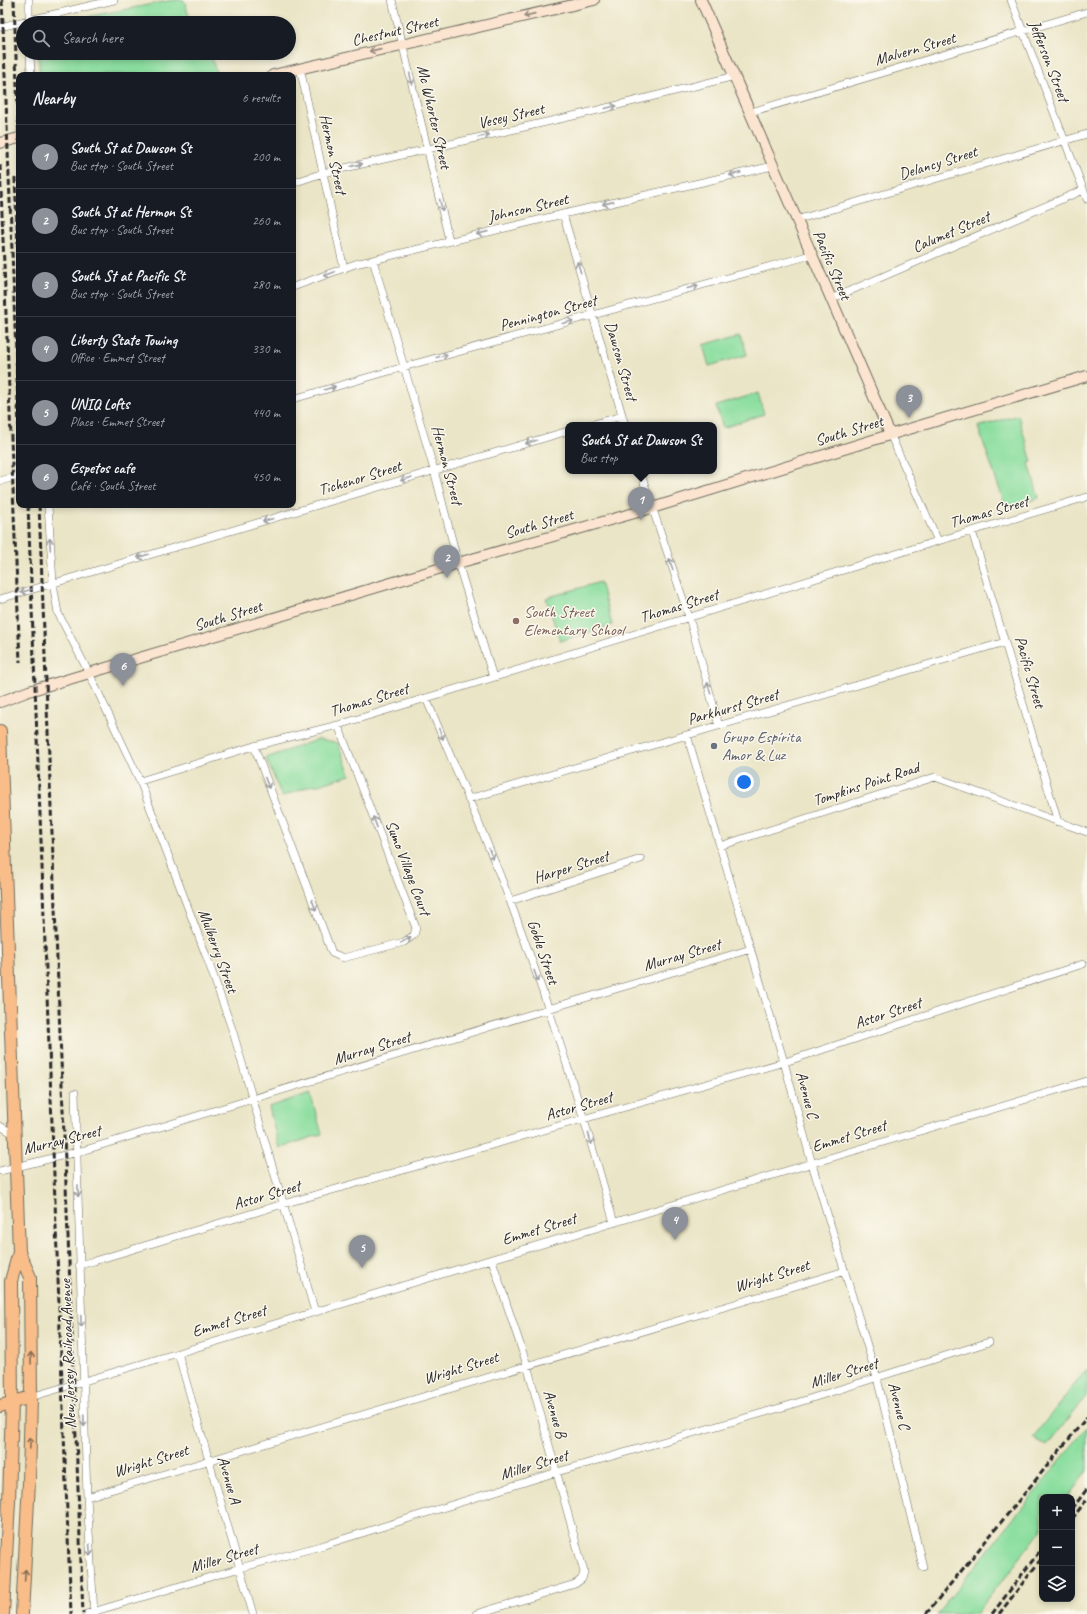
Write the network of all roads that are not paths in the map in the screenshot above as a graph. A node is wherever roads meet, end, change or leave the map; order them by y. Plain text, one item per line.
1 (28, 0) edge
2 (114, 0) edge
3 (392, 0) edge
4 (594, 0) edge
5 (701, 0) edge
6 (1011, 0) edge
7 (1087, 12) edge
8 (29, 16) edge
9 (49, 16) edge
10 (16, 24) edge
11 (0, 27) edge
12 (1023, 31) junction
13 (403, 44) junction
14 (30, 60) edge
15 (300, 68) junction
16 (31, 72) edge
17 (284, 72) edge
18 (735, 76) junction
19 (750, 112) junction
20 (1087, 134) edge
21 (16, 139) edge
22 (1065, 140) junction
23 (0, 143) edge
24 (427, 149) junction
25 (773, 166) junction
26 (322, 173) junction
27 (296, 182) edge
28 (1083, 190) junction
29 (1087, 199) edge
30 (563, 214) junction
31 (796, 220) junction
32 (449, 240) junction
33 (811, 255) junction
34 (373, 260) junction
35 (344, 269) junction
36 (296, 286) edge
37 (831, 299) junction
38 (593, 315) junction
39 (405, 366) junction
40 (1087, 376) edge
41 (296, 398) edge
42 (622, 416) junction
43 (601, 422) edge
44 (624, 422) edge
45 (565, 432) edge
46 (890, 434) junction
47 (434, 470) junction
48 (641, 474) edge
49 (16, 477) edge
50 (0, 481) edge
51 (1087, 498) edge
52 (48, 508) edge
53 (652, 508) junction
54 (972, 531) junction
55 (938, 541) junction
56 (458, 563) junction
57 (52, 583) junction
58 (0, 599) edge
59 (689, 617) junction
60 (1005, 642) junction
61 (89, 673) junction
62 (493, 677) junction
63 (426, 698) junction
64 (0, 702) edge
65 (338, 725) junction
66 (719, 726) junction
67 (0, 731) edge
68 (687, 735) junction
69 (254, 746) junction
70 (140, 781) junction
71 (468, 799) junction
72 (2, 820) edge
73 (1058, 822) junction
74 (1087, 832) edge
75 (720, 846) junction
76 (640, 859) dead end
77 (510, 901) junction
78 (4, 942) edge
79 (751, 949) junction
80 (1083, 964) dead end
81 (548, 1009) junction
82 (784, 1062) junction
83 (1087, 1081) edge
84 (75, 1093) dead end
85 (253, 1099) junction
86 (584, 1119) junction
87 (0, 1126) edge
88 (14, 1134) junction
89 (77, 1152) junction
90 (812, 1164) junction
91 (16, 1166) junction
92 (0, 1171) edge
93 (284, 1204) junction
94 (614, 1223) junction
95 (19, 1252) junction
96 (492, 1260) junction
97 (79, 1265) junction
98 (845, 1271) junction
99 (315, 1312) junction
100 (989, 1342) dead end
101 (178, 1353) junction
102 (527, 1365) junction
103 (877, 1378) junction
104 (83, 1382) junction
105 (31, 1397) junction
106 (12, 1403) junction
107 (0, 1406) edge
108 (209, 1460) junction
109 (557, 1472) junction
110 (87, 1497) junction
111 (9, 1501) junction
112 (0, 1514) edge
113 (923, 1567) dead end
114 (240, 1568) junction
115 (94, 1613) edge
116 (3, 1614) edge
117 (22, 1614) edge
118 (86, 1614) edge
119 (253, 1614) edge
120 (476, 1614) edge

1 - 8 street
2 - 9 street
3 - 13 street, Mc Whorter Street
4 -> 13 main road, Chestnut Street
5 - 18 main road, Pacific Street
6 - 12 street, Jefferson Street
7 - 12 street, Malvern Street
10 - 11 street
12 - 19 street, Malvern Street
12 - 22 street, Jefferson Street
13 -> 15 main road, Chestnut Street
13 -> 24 street, Mc Whorter Street
14 - 16 street
15 - 17 main road, Chestnut Street
15 - 26 street, Hermon Street
18 - 19 main road, Pacific Street
24 -> 18 street, Vesey Street
19 - 25 main road, Pacific Street
20 - 22 street, Delancy Street
21 - 23 main road
22 - 28 street, Jefferson Street
22 - 31 street, Delancy Street
26 -> 24 street, Vesey Street
24 -> 32 street, Mc Whorter Street
25 -> 30 street, Johnson Street
25 - 31 main road, Pacific Street
26 - 27 street, Vesey Street
26 - 35 street, Hermon Street
28 - 29 street, Jefferson Street
28 - 37 street, Calumet Street
30 -> 32 street, Johnson Street
38 -> 30 street, Dawson Street
31 - 33 main road, Pacific Street
32 - 34 street, Johnson Street
33 - 37 main road, Pacific Street
38 -> 33 street, Pennington Street
34 - 35 street, Johnson Street
34 - 39 street, Hermon Street
35 -> 36 street, Johnson Street
37 - 46 main road, Pacific Street
39 -> 38 street, Pennington Street
38 - 42 street, Dawson Street
41 -> 39 street, Pennington Street
39 - 47 street, Hermon Street
40 - 46 main road, South Street
42 - 43 street
42 - 44 street, Dawson Street
45 -> 47 street, Tichenor Street
46 - 53 main road, South Street
46 - 55 street, Pacific Street
47 - 56 street, Hermon Street
47 -> 57 street, Tichenor Street
48 - 53 street
49 - 50 street
51 - 54 street, Thomas Street
57 -> 52 street
53 - 56 main road, South Street
59 -> 53 street
54 - 55 street, Thomas Street
54 - 60 street, Pacific Street
55 - 59 street, Thomas Street
56 - 61 main road, South Street
56 - 62 street, Hermon Street
57 -> 58 street, Tichenor Street
57 - 61 street, Mulberry Street
59 - 62 street, Thomas Street
66 -> 59 street
60 - 66 street, Parkhurst Street
60 - 73 street, Pacific Street
61 - 64 main road, South Street
61 - 70 street, Mulberry Street
62 - 63 street, Thomas Street
63 - 65 street, Thomas Street
63 -> 71 street, Goble Street
65 - 69 street, Thomas Street
69 -> 65 street, Sumo Village Court
66 - 68 street, Parkhurst Street
67 - 72 main road
68 - 71 street, Parkhurst Street
68 - 75 street, Avenue C
69 - 70 street, Thomas Street
70 - 85 street, Mulberry Street
71 -> 77 street, Goble Street
72 - 78 main road
73 - 74 street, Tompkins Point Road
73 - 75 street, Tompkins Point Road
75 - 79 street, Avenue C
76 - 77 street, Harper Street
77 -> 81 street, Goble Street
78 - 88 main road
79 - 81 street, Murray Street
79 - 82 street, Avenue C
80 - 82 street, Astor Street
81 - 85 street, Murray Street
81 - 86 street, Goble Street
82 - 86 street, Astor Street
82 - 90 street, Avenue C
83 - 90 street, Emmet Street
84 - 89 street, New Jersey Railroad Avenue
85 - 89 street, Murray Street
85 - 93 street, Mulberry Street
86 - 93 street, Astor Street
86 -> 94 street, Goble Street
87 - 88 street
88 - 91 main road
89 - 91 street, Murray Street
89 -> 97 street, New Jersey Railroad Avenue
90 - 94 street, Emmet Street
90 - 98 street, Avenue C
91 - 92 street, Murray Street
91 - 95 main road
93 - 97 street, Astor Street
93 - 99 street, Mulberry Street
94 - 96 street, Emmet Street
105 -> 95 main road
95 - 106 main road
96 - 99 street, Emmet Street
96 - 102 street, Avenue B
97 -> 104 street, New Jersey Railroad Avenue
98 - 102 street, Wright Street
98 - 103 street, Avenue C
99 - 101 street, Emmet Street
100 - 103 street, Miller Street
101 - 104 street, Emmet Street
101 - 108 street, Avenue A
102 - 108 street, Wright Street
102 - 109 street, Avenue B
103 - 109 street, Miller Street
103 - 113 street, Avenue C
104 - 105 street, Emmet Street
104 -> 110 street, New Jersey Railroad Avenue
105 - 106 main road, Emmet Street
117 -> 105 main road
106 - 107 main road, Emmet Street
106 - 111 main road
108 - 110 street, Wright Street
108 - 114 street, Avenue A
109 - 114 street, Miller Street
109 - 120 street, Avenue B
110 -> 115 street, New Jersey Railroad Avenue
111 - 112 main road
111 - 116 main road
114 - 115 street, Miller Street
114 - 119 street, Avenue A
115 - 118 street, Miller Street

